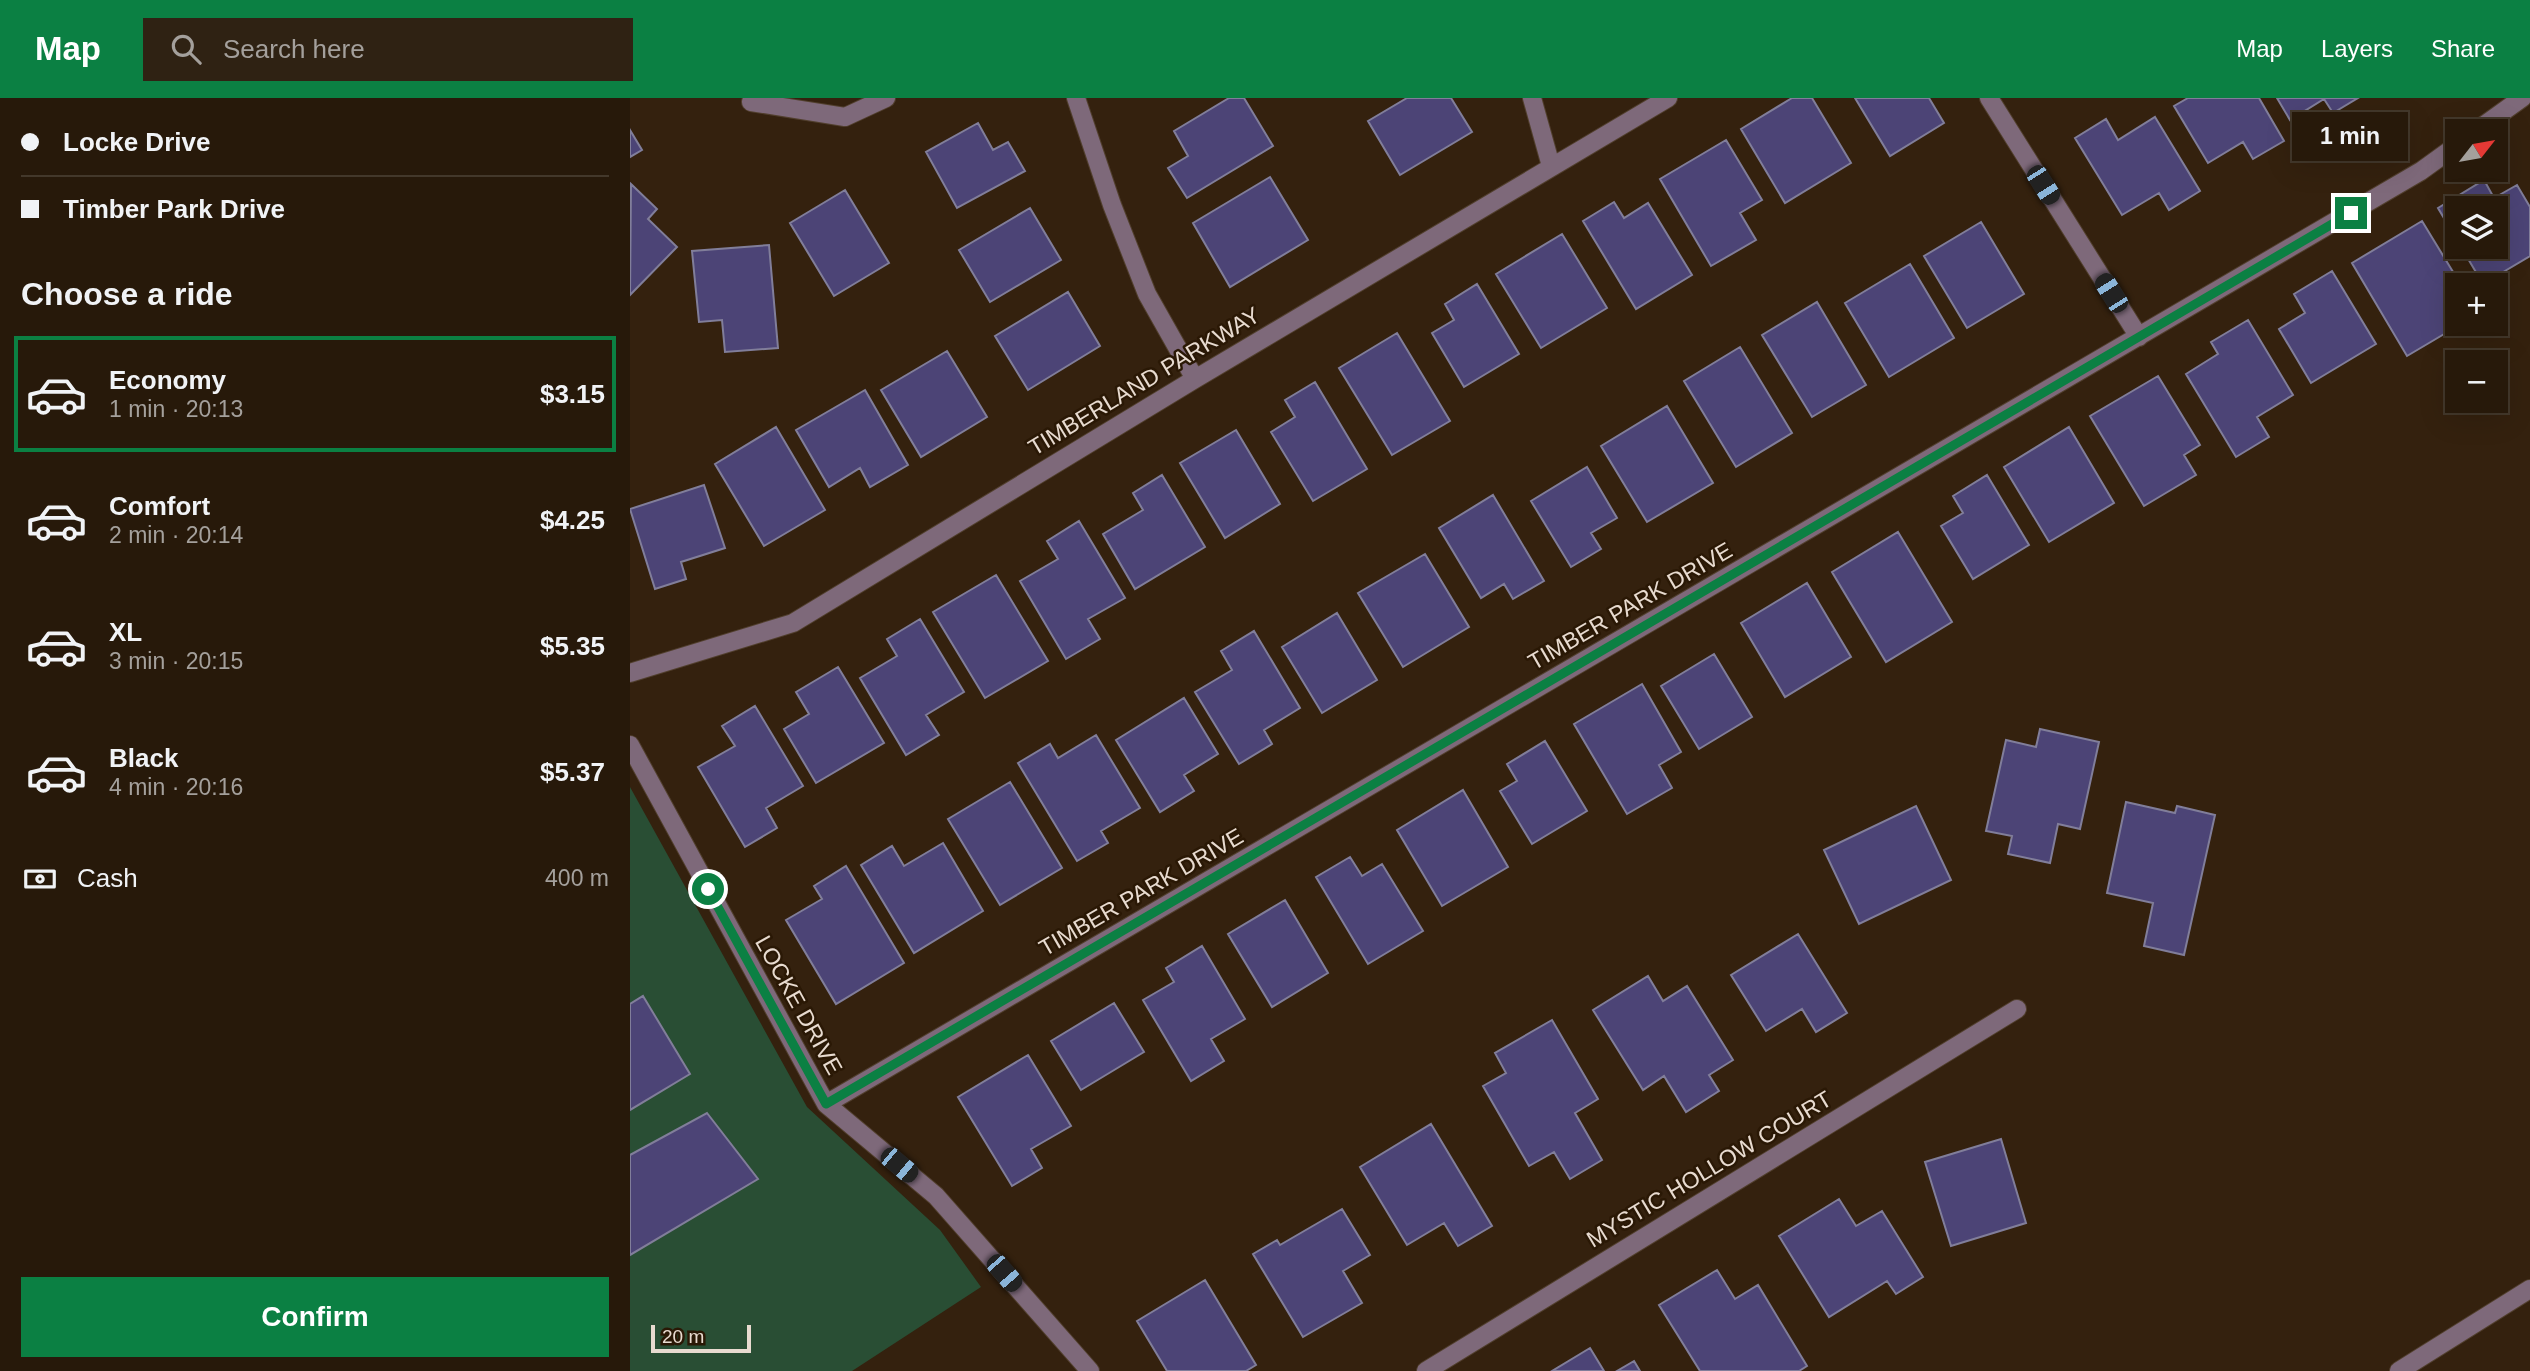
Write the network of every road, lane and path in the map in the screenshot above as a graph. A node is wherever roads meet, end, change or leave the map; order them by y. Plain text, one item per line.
1 (886, 98) edge
2 (1076, 98) edge
3 (1532, 98) edge
4 (1668, 98) edge
5 (1989, 98) edge
6 (2522, 98) edge
7 (751, 102) dead end
8 (2493, 119) edge
9 (2445, 154) edge
10 (1551, 166) junction
11 (2139, 337) junction
12 (1195, 379) junction
13 (630, 673) edge
14 (630, 745) edge
15 (2017, 1009) dead end
16 (826, 1104) junction
17 (2530, 1289) edge
18 (1090, 1371) edge
19 (1426, 1371) edge
20 (2399, 1371) edge

1 - 7 street
2 - 12 street
3 - 10 street
4 - 10 street, TIMBERLAND PARKWAY
5 - 11 street
6 - 8 street
9 - 11 street, TIMBER PARK DRIVE
10 - 12 street, TIMBERLAND PARKWAY
11 - 16 street, TIMBER PARK DRIVE
12 - 13 street, TIMBERLAND PARKWAY
14 - 16 street, LOCKE DRIVE
15 - 19 street, MYSTIC HOLLOW COURT
16 - 18 street, LOCKE DRIVE
17 - 20 street

